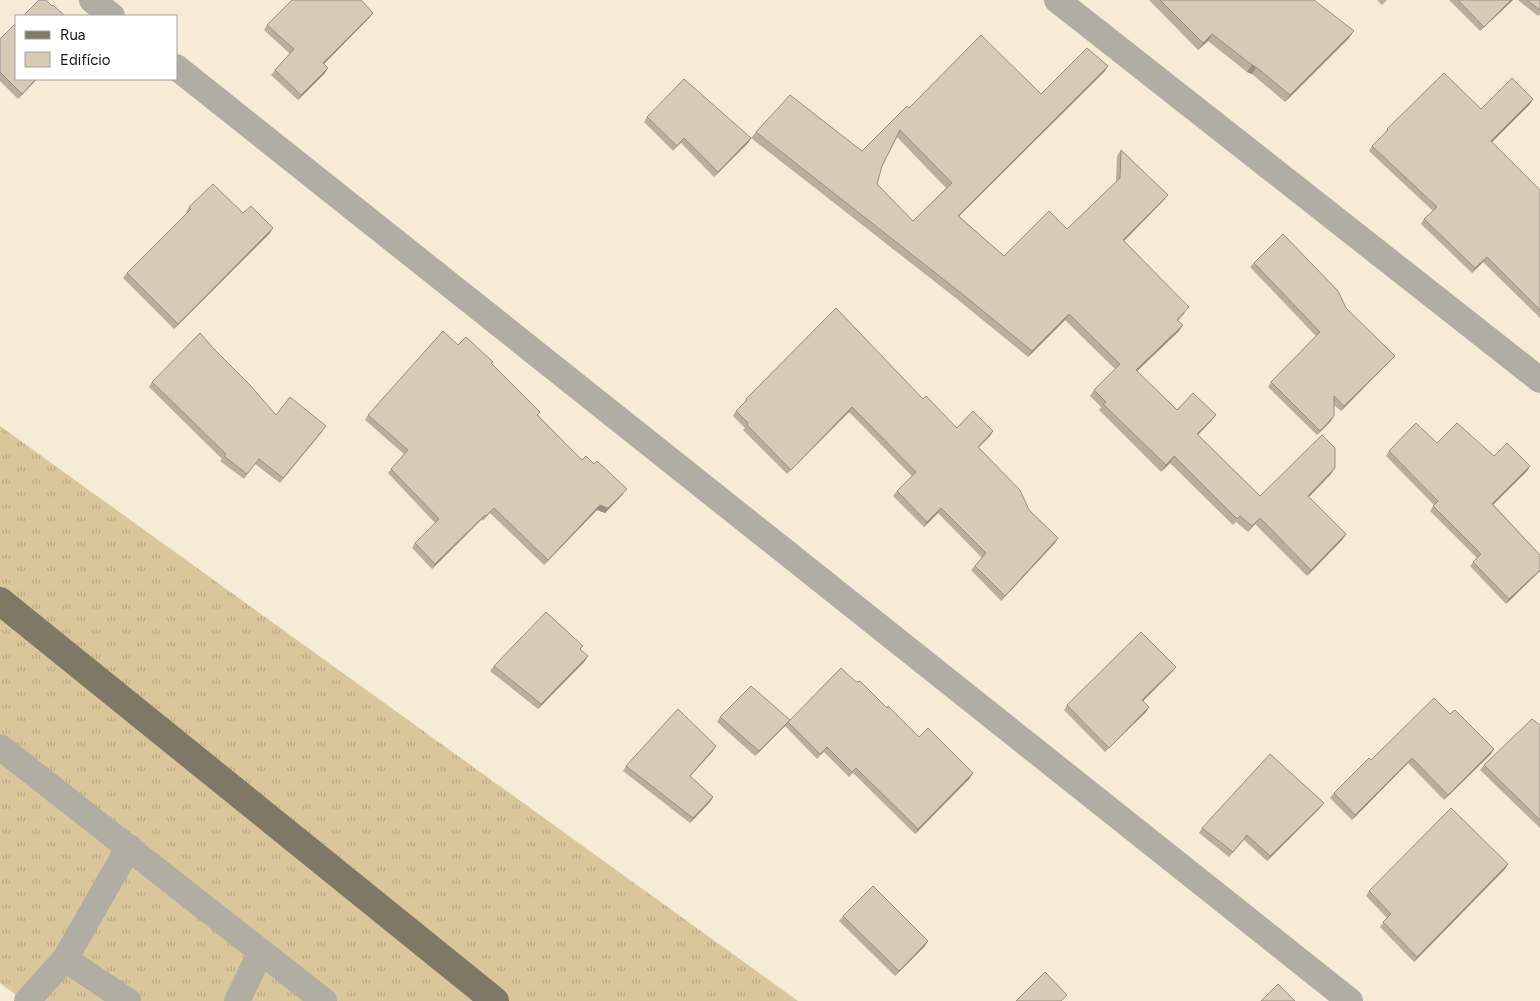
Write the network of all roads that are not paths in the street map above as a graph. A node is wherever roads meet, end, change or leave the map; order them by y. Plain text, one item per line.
1 (92, 0) edge
2 (1058, 0) edge
3 (111, 15) edge
4 (178, 69) edge
5 (1540, 380) edge
6 (0, 601) edge
7 (0, 747) edge
8 (129, 848) junction
9 (261, 952) junction
10 (65, 959) junction
11 (27, 1001) edge
12 (128, 1001) edge
13 (237, 1001) edge
14 (324, 1001) edge
15 (496, 1001) edge
16 (1350, 1001) edge

1 - 3 street
2 - 5 street
4 - 16 street
6 - 15 main road
7 - 8 street
8 - 9 street
8 - 10 street
9 - 13 street
9 - 14 street
10 - 11 street
10 - 12 street

